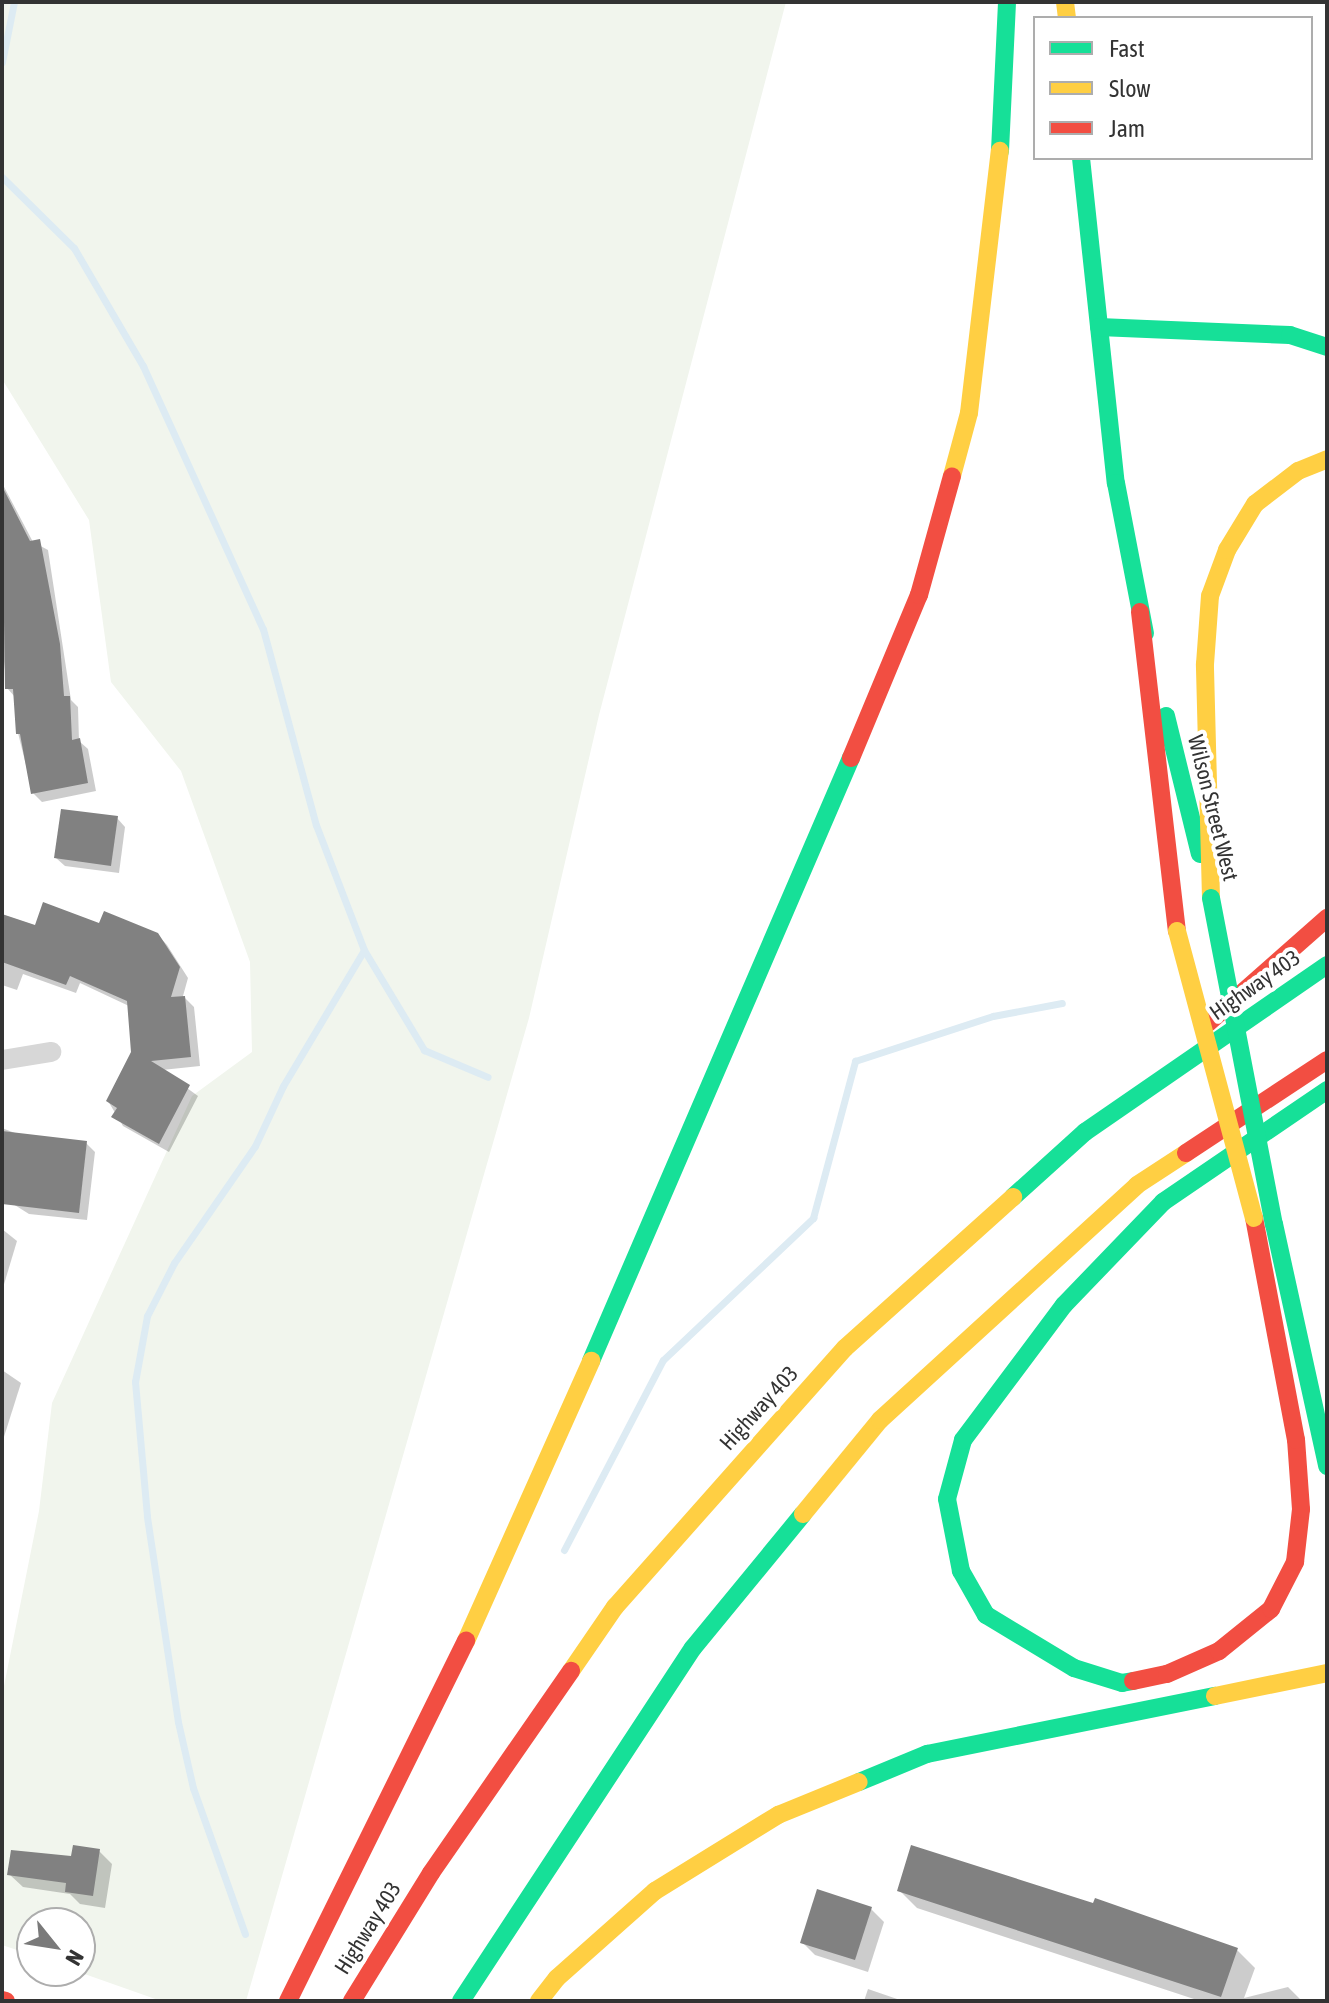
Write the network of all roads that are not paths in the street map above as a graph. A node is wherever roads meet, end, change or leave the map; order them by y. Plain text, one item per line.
1 (1007, 2) edge
2 (1081, 160) edge
3 (1099, 327) junction
4 (1327, 347) edge
5 (1327, 459) edge
6 (1140, 612) junction
7 (1211, 898) junction
8 (1327, 918) edge
9 (1327, 965) edge
10 (51, 1052) dead end
11 (2, 1060) edge
12 (1327, 1060) edge
13 (1327, 1090) edge
14 (1085, 1132) junction
15 (1327, 1466) edge
16 (1327, 1673) edge
17 (288, 2001) edge
18 (352, 2001) edge
19 (461, 2001) edge
20 (539, 2001) edge

1 - 17 main road
2 - 3 main road, Wilson Street West
3 - 4 main road
3 - 6 main road, Wilson Street West
5 - 7 main road
6 - 7 main road, Wilson Street West
6 - 13 main road, bridge
7 - 15 main road, Wilson Street West, bridge
8 - 14 main road
9 - 14 main road, Highway 403
10 - 11 street
12 - 19 main road
14 - 18 main road, Highway 403
16 - 20 main road

